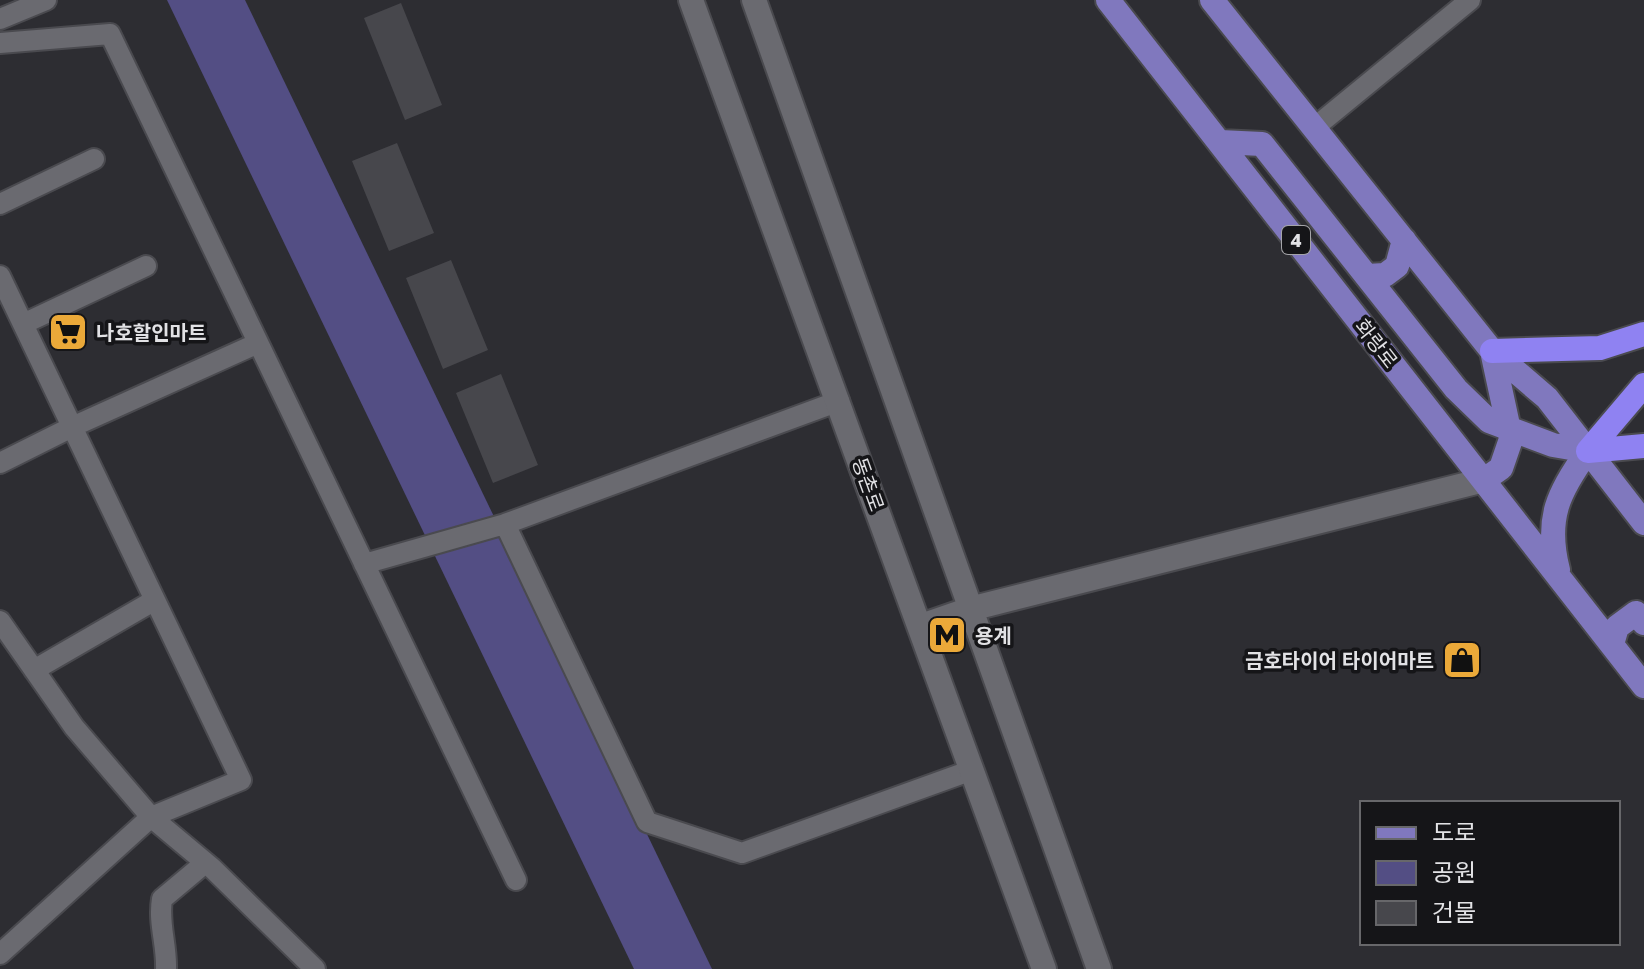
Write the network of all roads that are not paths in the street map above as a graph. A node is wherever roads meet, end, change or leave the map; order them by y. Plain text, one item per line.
1 (46, 0) edge
2 (691, 0) edge
3 (754, 0) edge
4 (1108, 0) edge
5 (1212, 0) edge
6 (1470, 0) edge
7 (0, 19) edge
8 (0, 43) edge
9 (1314, 128) junction
10 (1220, 142) junction
11 (94, 159) dead end
12 (0, 204) edge
13 (1404, 240) junction
14 (146, 266) dead end
15 (0, 276) edge
16 (1367, 276) junction
17 (23, 324) junction
18 (1644, 334) edge
19 (258, 343) junction
20 (1492, 351) junction
21 (1644, 385) edge
22 (839, 401) junction
23 (72, 427) junction
24 (1509, 429) junction
25 (1644, 446) edge
26 (1588, 451) junction
27 (0, 463) edge
28 (1484, 480) junction
29 (1644, 523) edge
30 (505, 524) junction
31 (364, 564) junction
32 (1559, 576) junction
33 (155, 600) junction
34 (970, 609) junction
35 (0, 621) edge
36 (1644, 623) edge
37 (921, 626) junction
38 (1612, 644) junction
39 (34, 670) junction
40 (1644, 686) edge
41 (972, 770) junction
42 (151, 817) junction
43 (205, 863) junction
44 (516, 880) dead end
45 (0, 954) edge
46 (166, 969) edge
47 (315, 969) edge
48 (1044, 969) edge
49 (1099, 969) edge

1 - 7 street
2 - 22 main road, 동촌로
3 - 34 main road
4 - 10 main road, 화랑로 / 4
5 - 9 main road
6 - 9 street
8 - 19 street
9 - 13 main road
10 - 16 main road
10 - 28 main road, 화랑로 / 4
11 - 12 street
13 - 16 main road
13 - 20 main road
14 - 17 street
15 - 17 street
16 - 24 main road
17 - 23 street
18 - 20 highway
19 - 23 street
19 - 31 street
20 - 24 main road
20 - 26 main road
21 - 26 highway
22 - 30 street
22 - 37 main road, 동촌로
23 - 27 street
23 - 33 street
24 - 26 main road
24 - 28 main road
25 - 26 highway
26 - 29 main road
26 - 32 main road
28 - 32 main road, 화랑로 / 4
28 - 34 main road
30 - 31 street
30 - 41 street
31 - 44 street
32 - 38 main road, 화랑로 / 4
33 - 39 street
33 - 42 street
34 - 37 main road
34 - 49 main road
35 - 39 street
36 - 38 main road
37 - 41 main road, 동촌로
38 - 40 main road, 화랑로 / 4
39 - 42 street
41 - 48 main road, 동촌로
42 - 43 street
42 - 45 street
43 - 46 street
43 - 47 street

